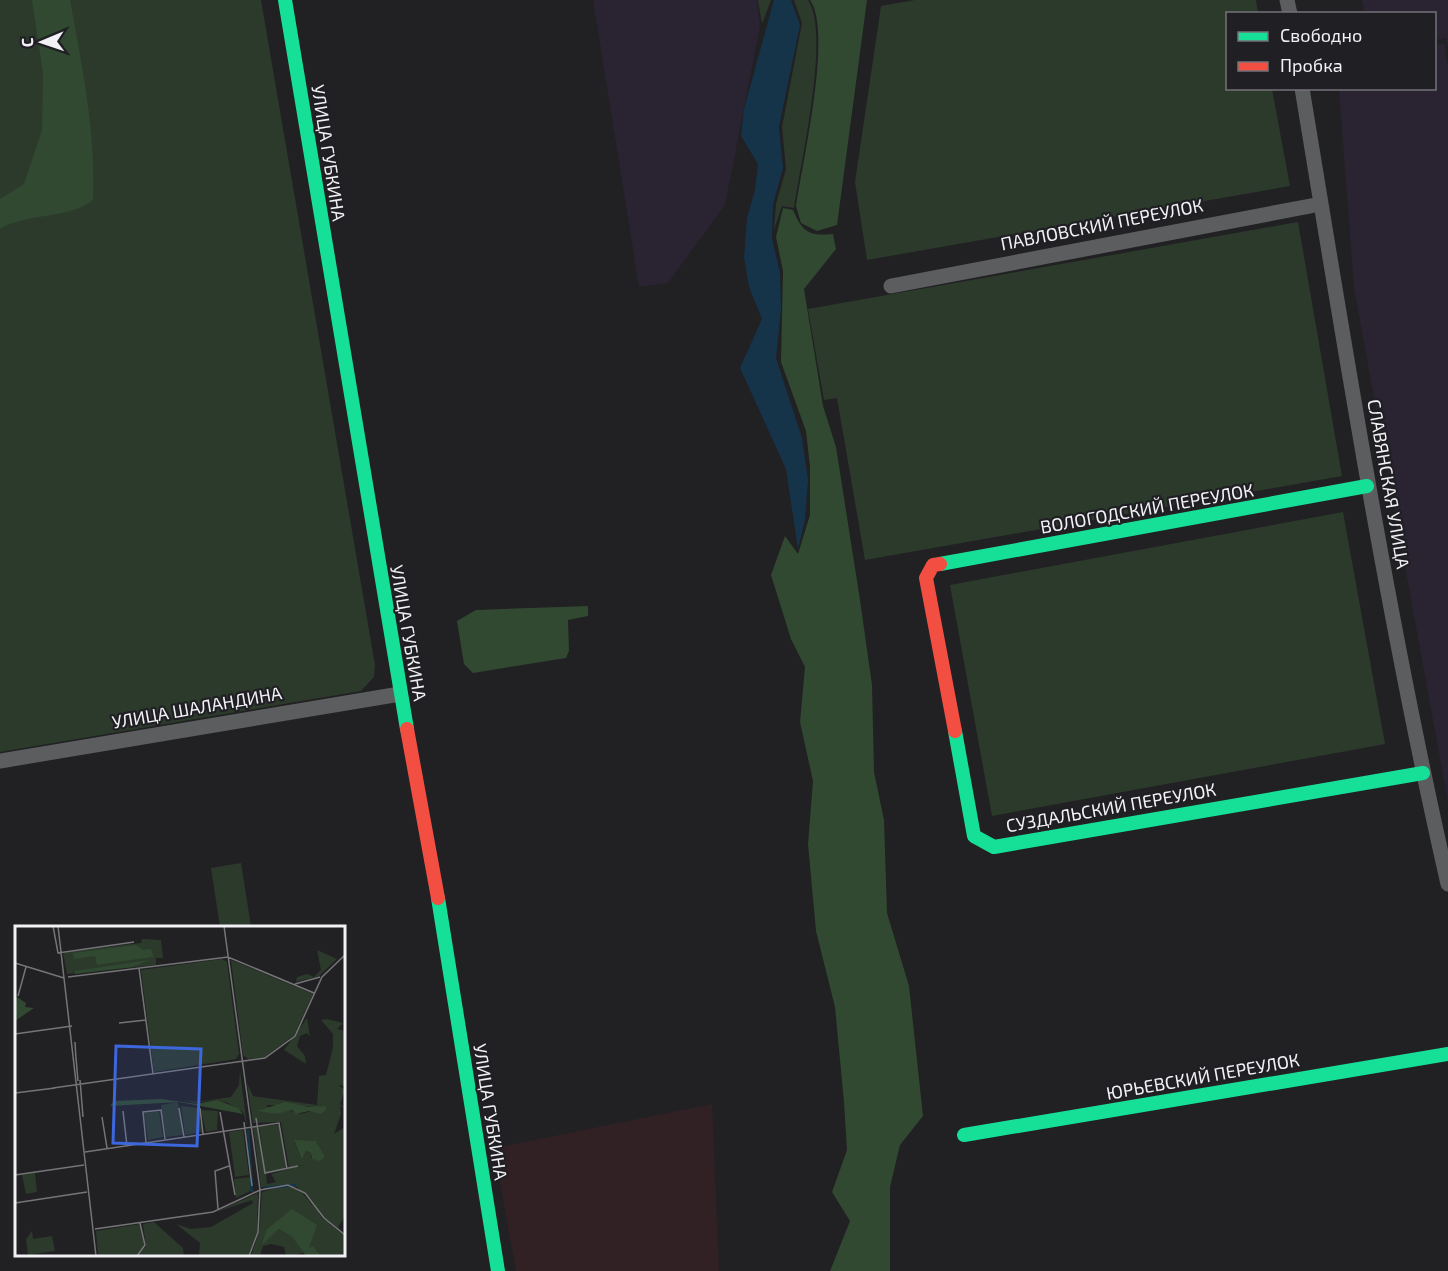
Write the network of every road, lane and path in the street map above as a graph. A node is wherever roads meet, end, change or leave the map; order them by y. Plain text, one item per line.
1 (285, 0) edge
2 (1302, 90) edge
3 (1321, 204) junction
4 (891, 286) dead end
5 (1367, 486) junction
6 (933, 565) joint
7 (399, 694) junction
8 (0, 761) edge
9 (1422, 773) junction
10 (1448, 884) edge
11 (1448, 1054) edge
12 (964, 1135) dead end
13 (498, 1271) edge

1 - 7 street, УЛИЦА ГУБКИНА
2 - 3 street, СЛАВЯНСКАЯ УЛИЦА
3 - 4 street, ПАВЛОВСКИЙ ПЕРЕУЛОК
3 - 5 street, СЛАВЯНСКАЯ УЛИЦА
5 - 6 street, ВОЛОГОДСКИЙ ПЕРЕУЛОК
5 - 9 street, СЛАВЯНСКАЯ УЛИЦА
6 - 9 street, СУЗДАЛЬСКИЙ ПЕРЕУЛОК
7 - 8 street, УЛИЦА ШАЛАНДИНА
7 - 13 street, УЛИЦА ГУБКИНА
9 - 10 street, СЛАВЯНСКАЯ УЛИЦА
11 - 12 street, ЮРЬЕВСКИЙ ПЕРЕУЛОК

